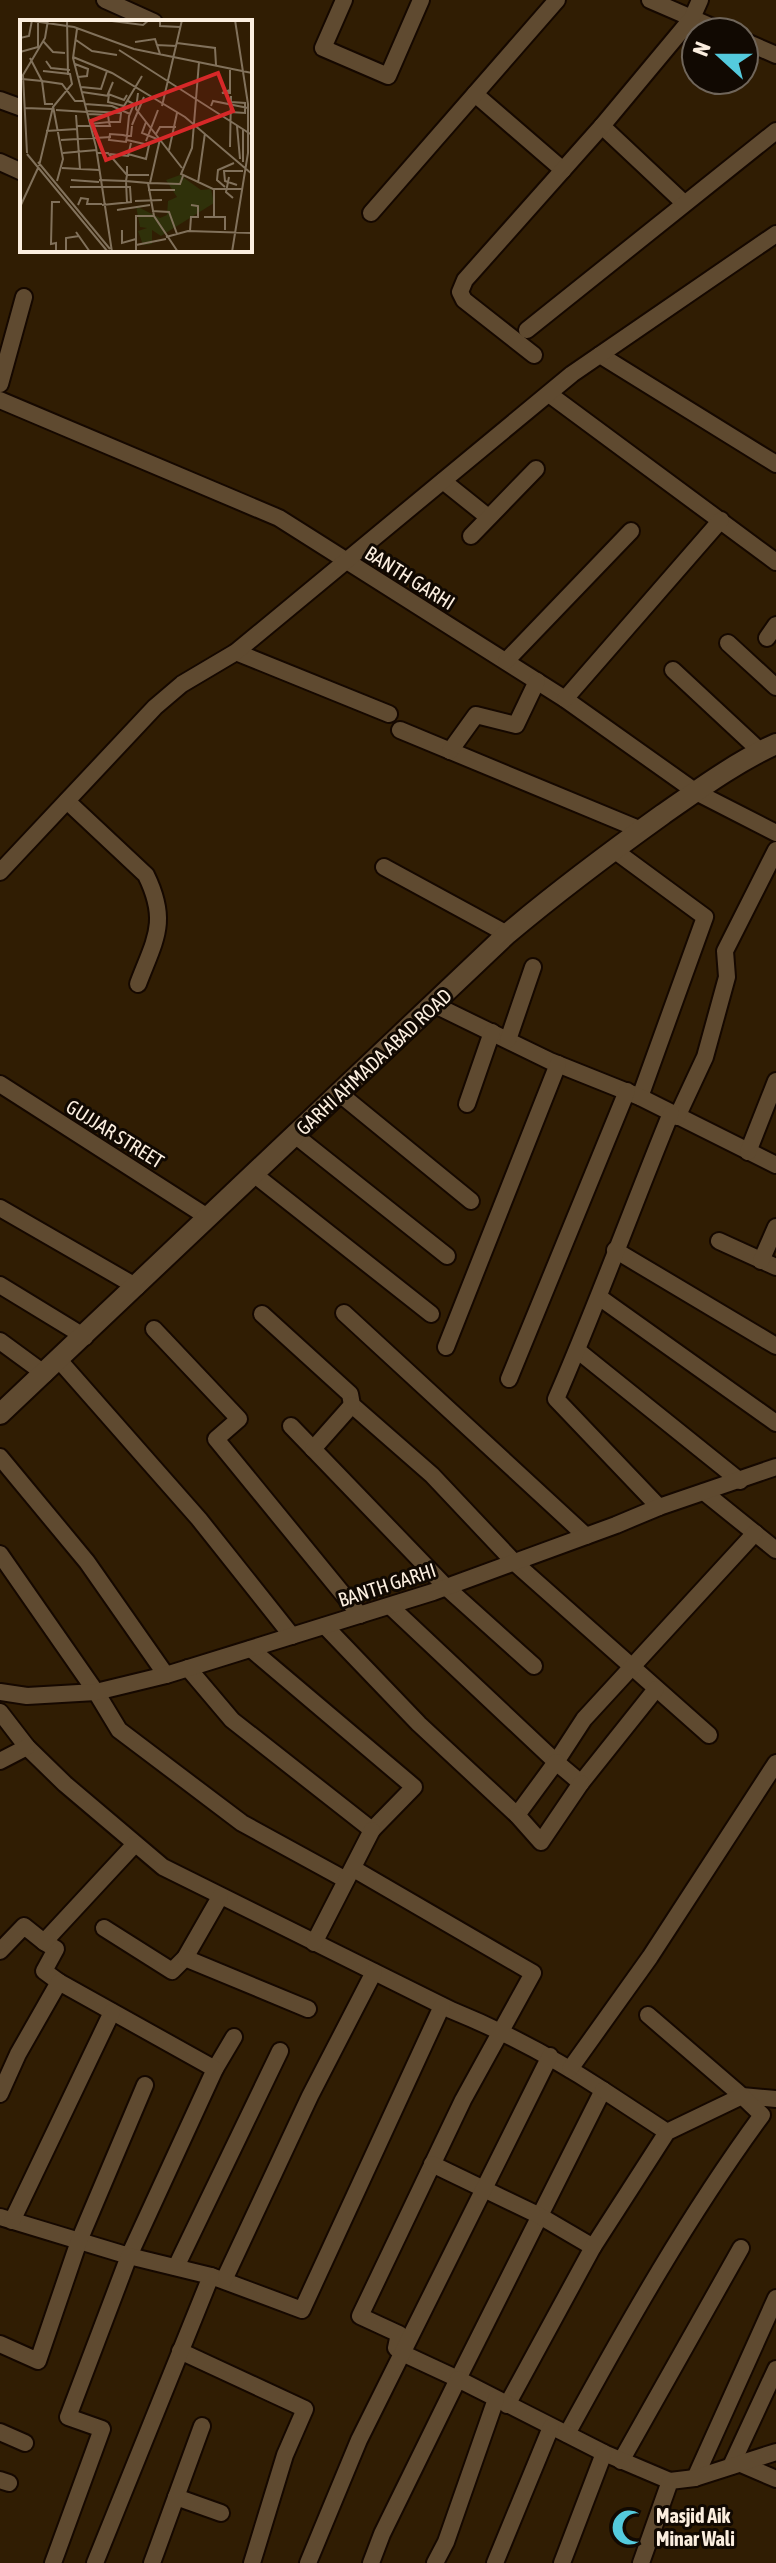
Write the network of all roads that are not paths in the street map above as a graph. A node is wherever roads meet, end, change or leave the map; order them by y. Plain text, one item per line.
1 (105, 0) edge
2 (344, 0) edge
3 (421, 0) edge
4 (557, 0) edge
5 (650, 0) edge
6 (687, 16) edge
7 (150, 20) edge
8 (680, 32) edge
9 (475, 94) junction
10 (0, 100) edge
11 (20, 107) edge
12 (602, 126) junction
13 (776, 131) edge
14 (0, 162) edge
15 (563, 170) junction
16 (20, 171) edge
17 (684, 203) junction
18 (371, 213) dead end
19 (776, 234) edge
20 (24, 297) dead end
21 (527, 330) dead end
22 (534, 355) dead end
23 (600, 355) junction
24 (0, 384) edge
25 (549, 394) junction
26 (0, 400) edge
27 (776, 464) edge
28 (536, 469) dead end
29 (443, 481) junction
30 (488, 517) junction
31 (721, 520) junction
32 (631, 531) dead end
33 (471, 536) dead end
34 (346, 560) junction
35 (776, 562) edge
36 (728, 643) dead end
37 (236, 652) junction
38 (506, 661) junction
39 (673, 670) dead end
40 (537, 681) junction
41 (776, 687) edge
42 (565, 699) junction
43 (389, 714) dead end
44 (400, 730) dead end
45 (768, 748) edge
46 (450, 751) junction
47 (696, 792) junction
48 (67, 801) junction
49 (641, 830) junction
50 (776, 833) edge
51 (614, 850) junction
52 (776, 850) edge
53 (384, 867) dead end
54 (0, 872) edge
55 (507, 934) junction
56 (533, 967) dead end
57 (138, 984) dead end
58 (435, 1005) junction
59 (500, 1036) junction
60 (558, 1064) junction
61 (776, 1081) edge
62 (0, 1084) edge
63 (340, 1094) junction
64 (633, 1094) junction
65 (467, 1104) dead end
66 (674, 1115) junction
67 (296, 1136) junction
68 (748, 1152) junction
69 (776, 1165) edge
70 (255, 1175) junction
71 (471, 1201) dead end
72 (0, 1208) edge
73 (209, 1218) junction
74 (776, 1227) edge
75 (719, 1241) dead end
76 (615, 1250) junction
77 (447, 1256) dead end
78 (768, 1264) edge
79 (0, 1285) edge
80 (137, 1287) junction
81 (599, 1297) junction
82 (344, 1313) dead end
83 (262, 1314) dead end
84 (431, 1314) dead end
85 (154, 1329) dead end
86 (85, 1337) junction
87 (0, 1341) edge
88 (776, 1346) edge
89 (446, 1347) dead end
90 (577, 1350) junction
91 (52, 1367) junction
92 (509, 1379) dead end
93 (352, 1405) junction
94 (0, 1414) edge
95 (776, 1423) edge
96 (291, 1426) dead end
97 (313, 1449) junction
98 (0, 1457) edge
99 (776, 1467) edge
100 (740, 1481) junction
101 (704, 1492) junction
102 (659, 1507) junction
103 (755, 1533) junction
104 (586, 1536) junction
105 (776, 1550) edge
106 (0, 1554) edge
107 (515, 1563) junction
108 (446, 1587) junction
109 (390, 1606) junction
110 (360, 1615) junction
111 (325, 1626) junction
112 (292, 1636) junction
113 (251, 1649) junction
114 (534, 1666) dead end
115 (632, 1667) junction
116 (188, 1668) junction
117 (166, 1675) junction
118 (656, 1689) junction
119 (0, 1692) edge
120 (96, 1692) junction
121 (0, 1712) edge
122 (709, 1735) dead end
123 (27, 1747) junction
124 (0, 1761) edge
125 (556, 1762) junction
126 (776, 1763) edge
127 (581, 1783) junction
128 (517, 1815) junction
129 (372, 1830) junction
130 (135, 1844) junction
131 (350, 1874) junction
132 (220, 1897) junction
133 (104, 1928) dead end
134 (44, 1942) junction
135 (314, 1943) junction
136 (0, 1951) edge
137 (185, 1958) junction
138 (374, 1972) junction
139 (59, 1982) junction
140 (442, 2006) junction
141 (308, 2009) dead end
142 (112, 2012) junction
143 (648, 2015) dead end
144 (501, 2030) junction
145 (234, 2037) dead end
146 (280, 2051) dead end
147 (550, 2056) junction
148 (215, 2069) junction
149 (570, 2069) junction
150 (145, 2085) dead end
151 (603, 2090) junction
152 (0, 2094) edge
153 (742, 2096) junction
154 (776, 2099) edge
155 (667, 2132) junction
156 (432, 2164) junction
157 (484, 2188) junction
158 (540, 2216) junction
159 (6, 2219) edge
160 (79, 2241) junction
161 (593, 2247) junction
162 (741, 2248) dead end
163 (129, 2256) junction
164 (176, 2267) junction
165 (217, 2278) junction
166 (776, 2298) edge
167 (0, 2344) edge
168 (180, 2351) junction
169 (402, 2353) junction
170 (776, 2369) edge
171 (458, 2379) junction
172 (501, 2402) junction
173 (202, 2426) dead end
174 (551, 2427) junction
175 (0, 2432) edge
176 (567, 2434) junction
177 (25, 2443) dead end
178 (774, 2450) edge
179 (604, 2453) junction
180 (621, 2461) junction
181 (736, 2465) junction
182 (695, 2478) junction
183 (776, 2479) edge
184 (670, 2481) junction
185 (176, 2497) junction
186 (221, 2513) dead end
187 (53, 2563) edge
188 (95, 2563) edge
189 (152, 2563) edge
190 (252, 2563) edge
191 (308, 2563) edge
192 (371, 2563) edge
193 (435, 2563) edge
194 (495, 2563) edge
195 (562, 2563) edge
196 (641, 2563) edge

1 - 7 street
2 - 3 street
4 - 9 street
5 - 6 street
8 - 12 street
9 - 15 street
9 - 18 street
10 - 11 street
12 - 15 street
12 - 17 street
13 - 17 street
14 - 16 street
15 - 22 street
17 - 21 street
19 - 23 street
20 - 24 street
23 - 25 street
23 - 27 street
25 - 29 street
25 - 31 street
26 - 34 street, BANTH GARHI
28 - 30 street
29 - 30 street
29 - 34 street
30 - 33 street
31 - 35 street
31 - 42 street
32 - 38 street
34 - 37 street
34 - 38 street, BANTH GARHI
36 - 41 street
37 - 43 street
37 - 48 street
38 - 40 street, BANTH GARHI
39 - 45 street
40 - 42 street, BANTH GARHI
40 - 46 street
42 - 47 street, BANTH GARHI
44 - 46 street
45 - 47 street, GARHI AHMADA ABAD ROAD
46 - 49 street
47 - 49 street, GARHI AHMADA ABAD ROAD
47 - 50 street, BANTH GARHI
48 - 54 street
48 - 57 street
49 - 51 street, GARHI AHMADA ABAD ROAD
51 - 55 street, GARHI AHMADA ABAD ROAD
51 - 64 street
52 - 66 street
53 - 55 street
55 - 58 street, GARHI AHMADA ABAD ROAD
56 - 59 street
58 - 59 street
58 - 63 street, GARHI AHMADA ABAD ROAD
59 - 60 street
59 - 65 street
60 - 64 street
60 - 89 street
61 - 68 street
62 - 73 street, GUJJAR STREET
63 - 67 street, GARHI AHMADA ABAD ROAD
63 - 71 street
64 - 66 street
64 - 92 street
66 - 68 street
66 - 76 street
67 - 70 street, GARHI AHMADA ABAD ROAD
67 - 77 street
68 - 69 street
70 - 73 street, GARHI AHMADA ABAD ROAD
70 - 84 street
72 - 80 street
73 - 80 street, GARHI AHMADA ABAD ROAD
74 - 78 street
75 - 78 street
76 - 81 street
76 - 88 street
79 - 86 street
80 - 86 street, GARHI AHMADA ABAD ROAD
81 - 90 street
81 - 95 street
82 - 104 street
83 - 93 street
85 - 110 street
86 - 91 street, GARHI AHMADA ABAD ROAD
87 - 91 street
90 - 100 street
90 - 102 street
91 - 94 street, GARHI AHMADA ABAD ROAD
91 - 112 street
93 - 97 street
93 - 107 street
96 - 97 street
97 - 108 street
98 - 117 street
99 - 100 street, BANTH GARHI
100 - 101 street, BANTH GARHI
101 - 102 street, BANTH GARHI
101 - 103 street
102 - 104 street, BANTH GARHI
103 - 105 street
103 - 115 street
104 - 107 street, BANTH GARHI
106 - 120 street
107 - 108 street, BANTH GARHI
107 - 115 street
108 - 109 street, BANTH GARHI
108 - 114 street
109 - 110 street, BANTH GARHI
109 - 125 street
110 - 111 street, BANTH GARHI
111 - 112 street, BANTH GARHI
111 - 128 street
112 - 113 street, BANTH GARHI
113 - 116 street, BANTH GARHI
113 - 129 street
115 - 118 street
115 - 125 street
116 - 117 street, BANTH GARHI
116 - 129 street
117 - 120 street, BANTH GARHI
118 - 122 street
118 - 127 street
119 - 120 street, BANTH GARHI
120 - 131 street
121 - 123 street
123 - 124 street
123 - 130 street
125 - 127 street
125 - 128 street
126 - 149 street
127 - 128 street
129 - 131 street
130 - 132 street
130 - 134 street
131 - 135 street
131 - 144 street
132 - 135 street
132 - 137 street
133 - 137 street
134 - 136 street
134 - 139 street
135 - 138 street
137 - 141 street
138 - 140 street
138 - 165 street
139 - 142 street
139 - 152 street
140 - 144 street
140 - 165 street
142 - 148 street
142 - 159 street
143 - 153 street
144 - 147 street
144 - 156 street
145 - 148 street
146 - 164 street
147 - 149 street
147 - 157 street
148 - 163 street
149 - 151 street
150 - 160 street
151 - 155 street
151 - 158 street
153 - 154 street
153 - 155 street
153 - 176 street
155 - 161 street
156 - 157 street
156 - 169 street
157 - 158 street
157 - 169 street
158 - 161 street
158 - 171 street
159 - 160 street
160 - 163 street
160 - 167 street
161 - 172 street
162 - 180 street
163 - 164 street
163 - 187 street
164 - 165 street
165 - 168 street
166 - 182 street
168 - 188 street
168 - 190 street
169 - 171 street
169 - 191 street
170 - 181 street
171 - 172 street
171 - 192 street
172 - 174 street
172 - 193 street
173 - 185 street
174 - 176 street
174 - 194 street
175 - 177 street
176 - 179 street
178 - 181 street
179 - 180 street
179 - 195 street
180 - 184 street
181 - 182 street
181 - 183 street
182 - 184 street
184 - 196 street
185 - 186 street
185 - 189 street

